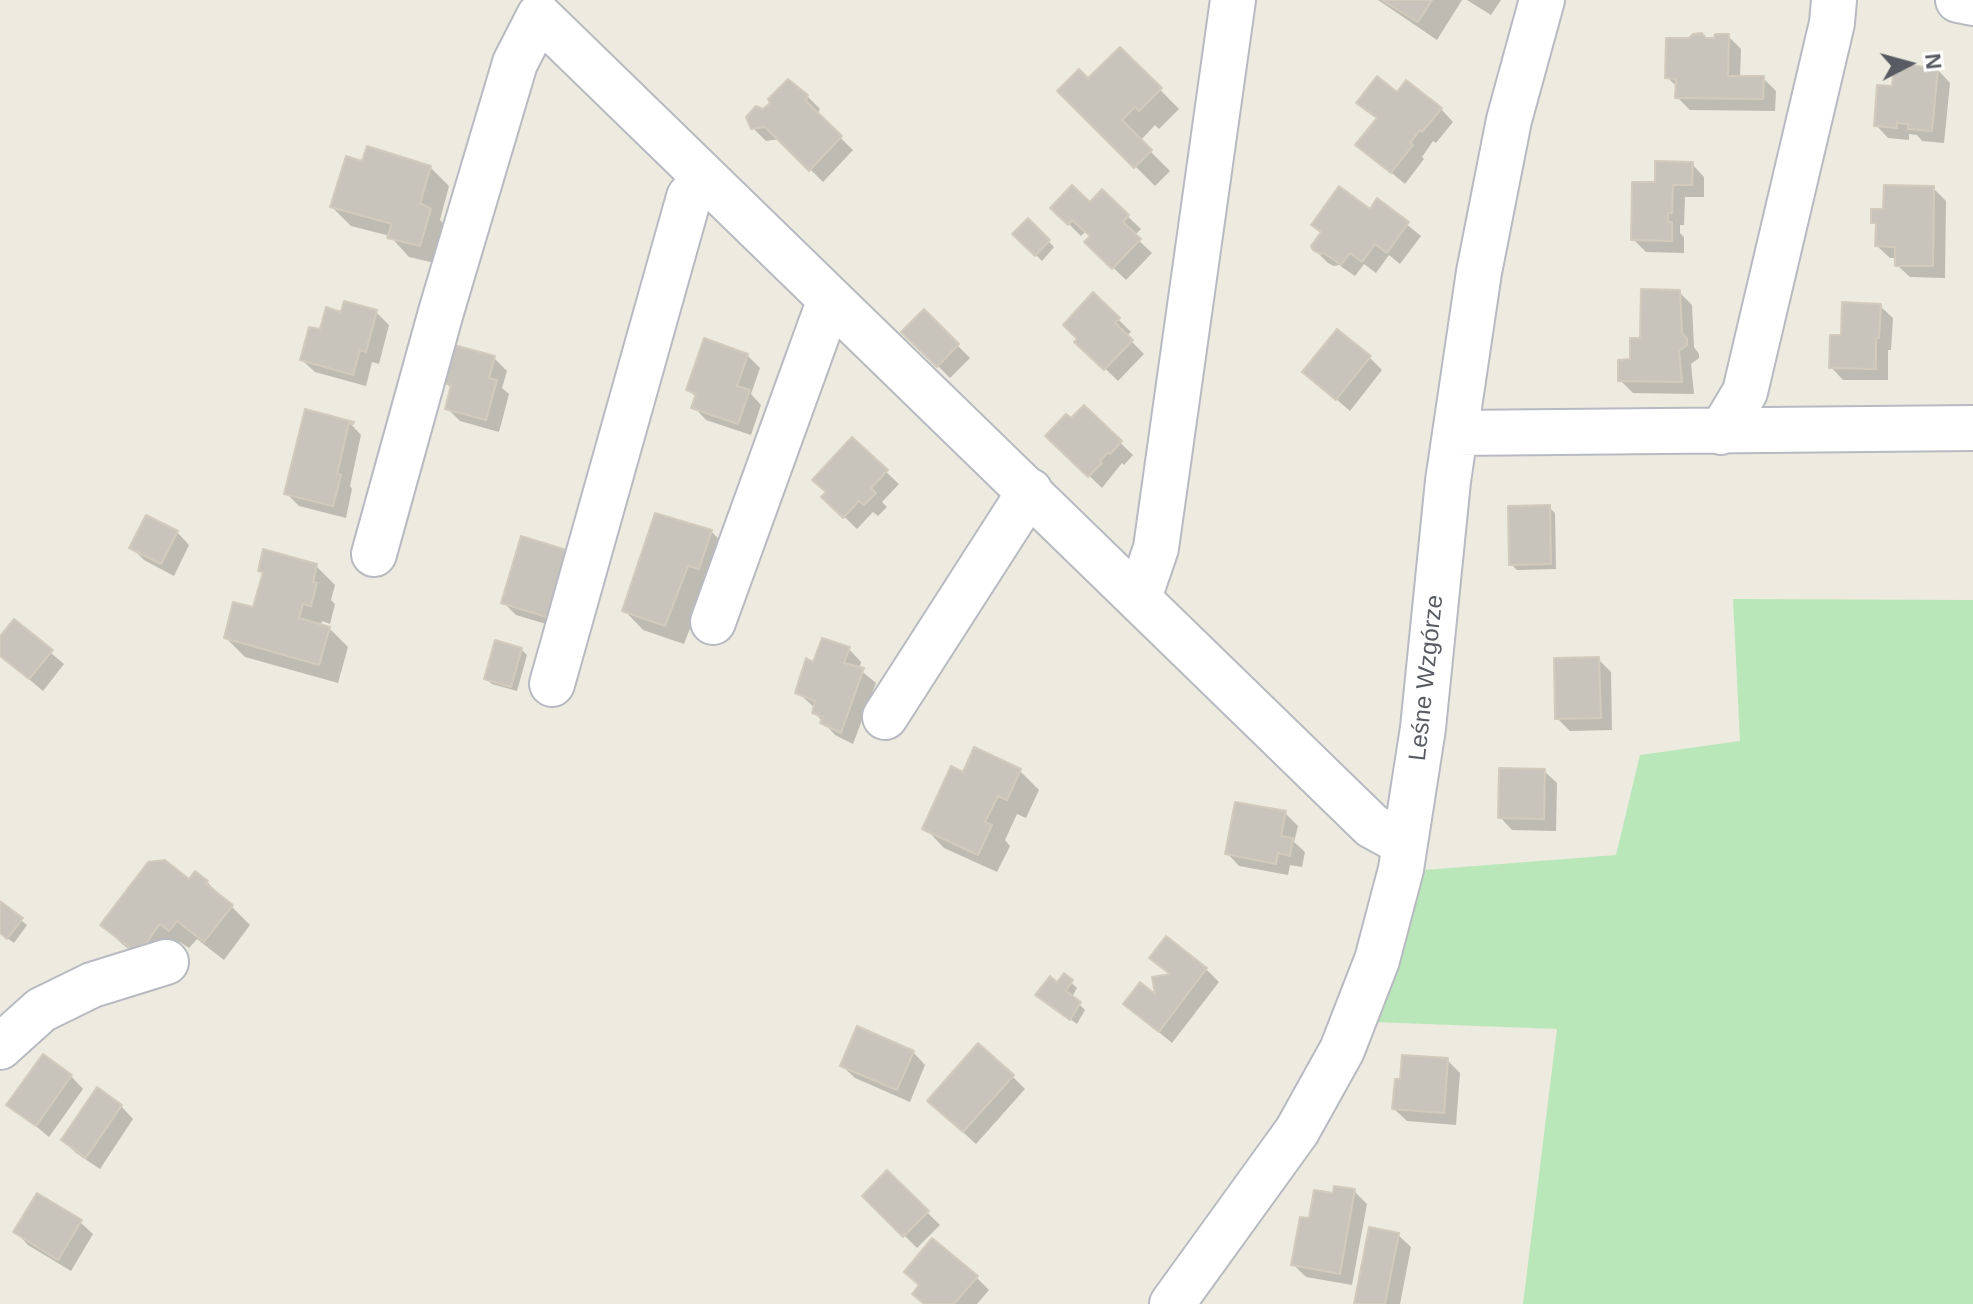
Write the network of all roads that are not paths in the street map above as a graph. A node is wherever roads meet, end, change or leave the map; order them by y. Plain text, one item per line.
1 (1233, 0) edge
2 (1542, 0) edge
3 (1834, 0) edge
4 (1958, 0) edge
5 (1973, 3) edge
6 (704, 178) junction
7 (830, 299) junction
8 (1973, 428) edge
9 (1721, 432) junction
10 (1455, 433) junction
11 (1030, 491) junction
12 (374, 554) dead end
13 (1139, 598) junction
14 (713, 622) dead end
15 (552, 684) dead end
16 (885, 717) dead end
17 (1405, 844) junction
18 (166, 962) dead end
19 (0, 1047) edge
20 (1172, 1304) edge

1 - 13 street
2 - 10 street, Leśne Wzgórze
3 - 9 street
4 - 5 street
6 - 7 street
6 - 12 street
6 - 15 street
7 - 11 street
7 - 14 street
8 - 9 street
9 - 10 street
10 - 17 street, Leśne Wzgórze
11 - 13 street
11 - 16 street
13 - 17 street
17 - 20 street, Leśne Wzgórze
18 - 19 street

